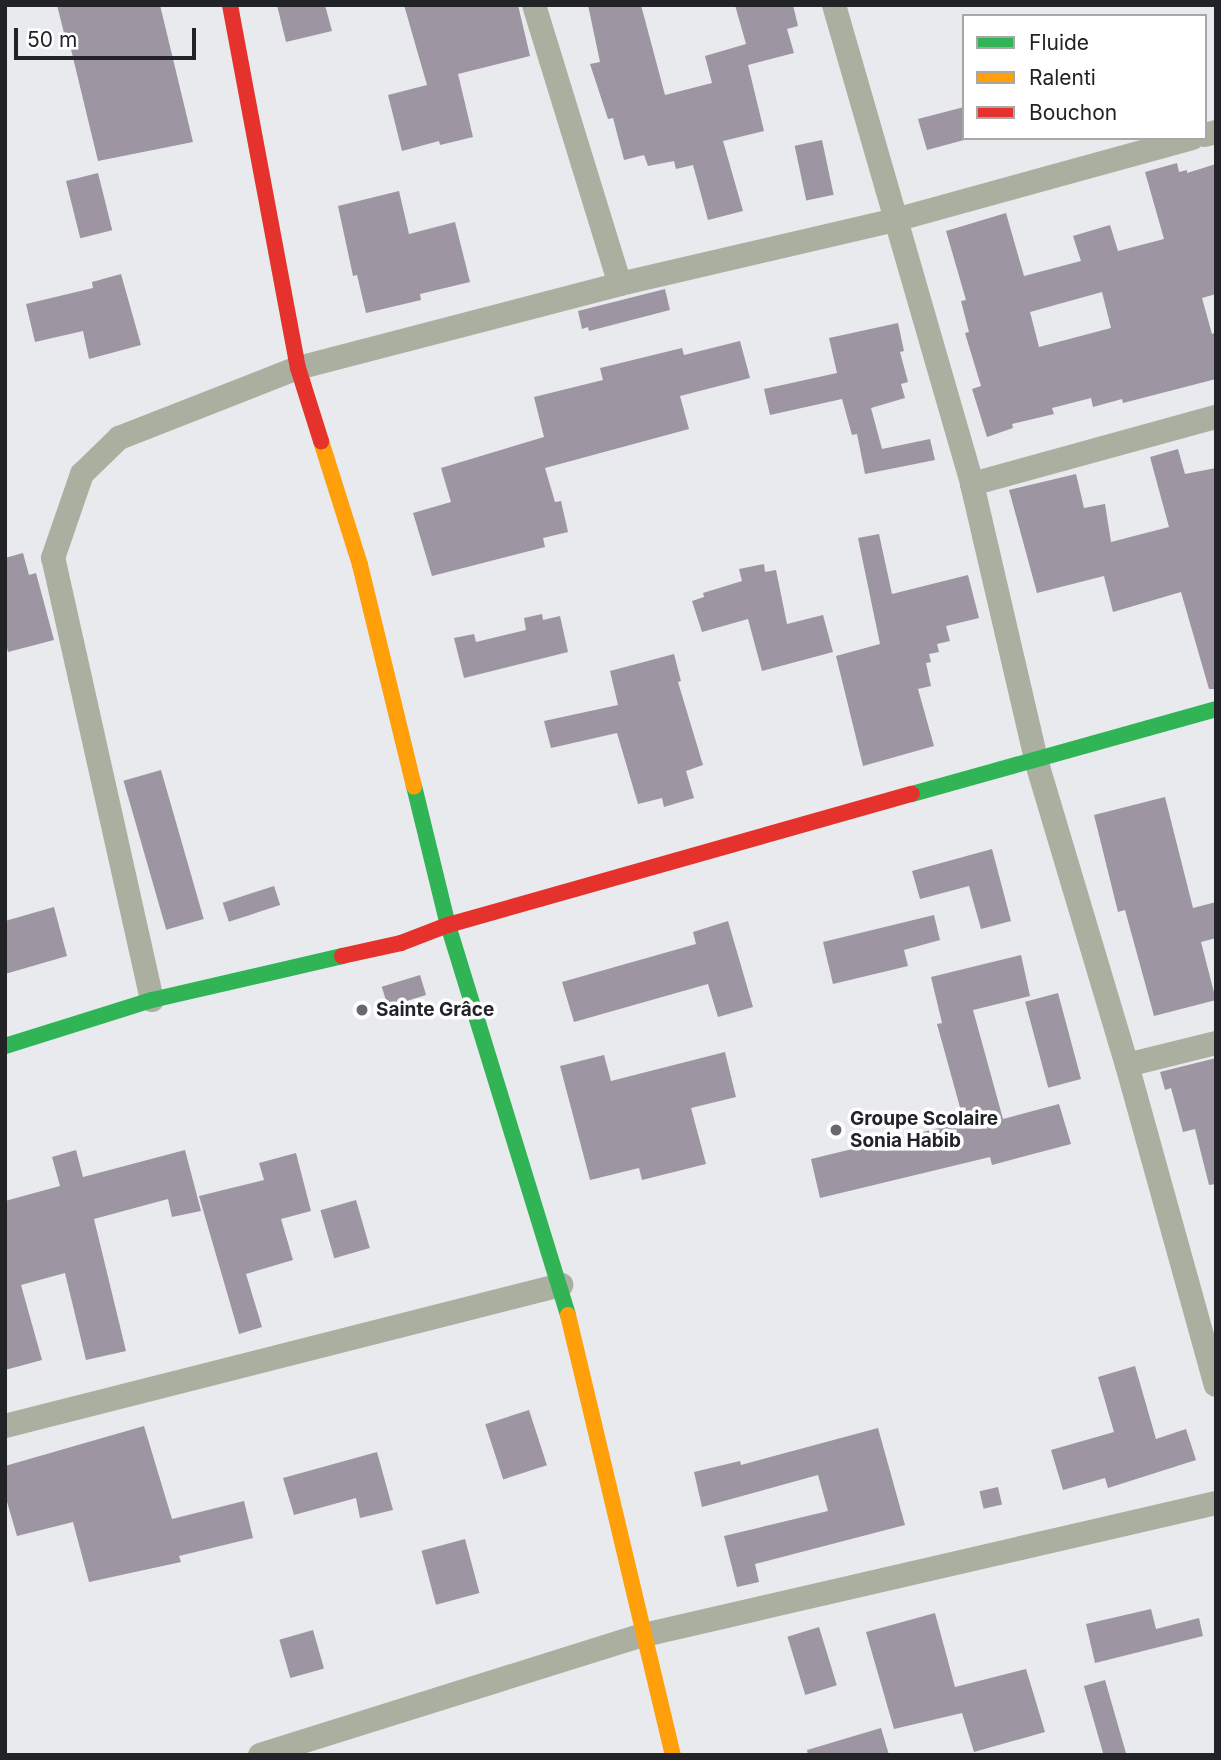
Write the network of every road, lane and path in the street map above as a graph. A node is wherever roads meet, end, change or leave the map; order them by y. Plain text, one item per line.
1 (230, 5) edge
2 (534, 5) edge
3 (834, 5) edge
4 (1185, 140) edge
5 (895, 220) junction
6 (620, 284) junction
7 (298, 368) junction
8 (1216, 416) edge
9 (972, 484) junction
10 (1216, 709) edge
11 (1036, 760) junction
12 (448, 925) junction
13 (152, 1000) junction
14 (1216, 1043) edge
15 (5, 1046) edge
16 (1127, 1065) junction
17 (561, 1285) junction
18 (1216, 1385) edge
19 (5, 1426) edge
20 (1216, 1503) edge
21 (644, 1635) junction
22 (260, 1755) edge
23 (673, 1755) edge

1 - 7 street
2 - 6 street
3 - 5 street
4 - 5 street
5 - 6 street
5 - 9 street
6 - 7 street
7 - 12 street
7 - 13 street
8 - 9 street
9 - 11 street
10 - 11 street
11 - 12 street
11 - 16 street
12 - 13 street
12 - 17 street
13 - 15 street
14 - 16 street
16 - 18 street
17 - 19 street
17 - 21 street
20 - 21 street
21 - 22 street
21 - 23 street

